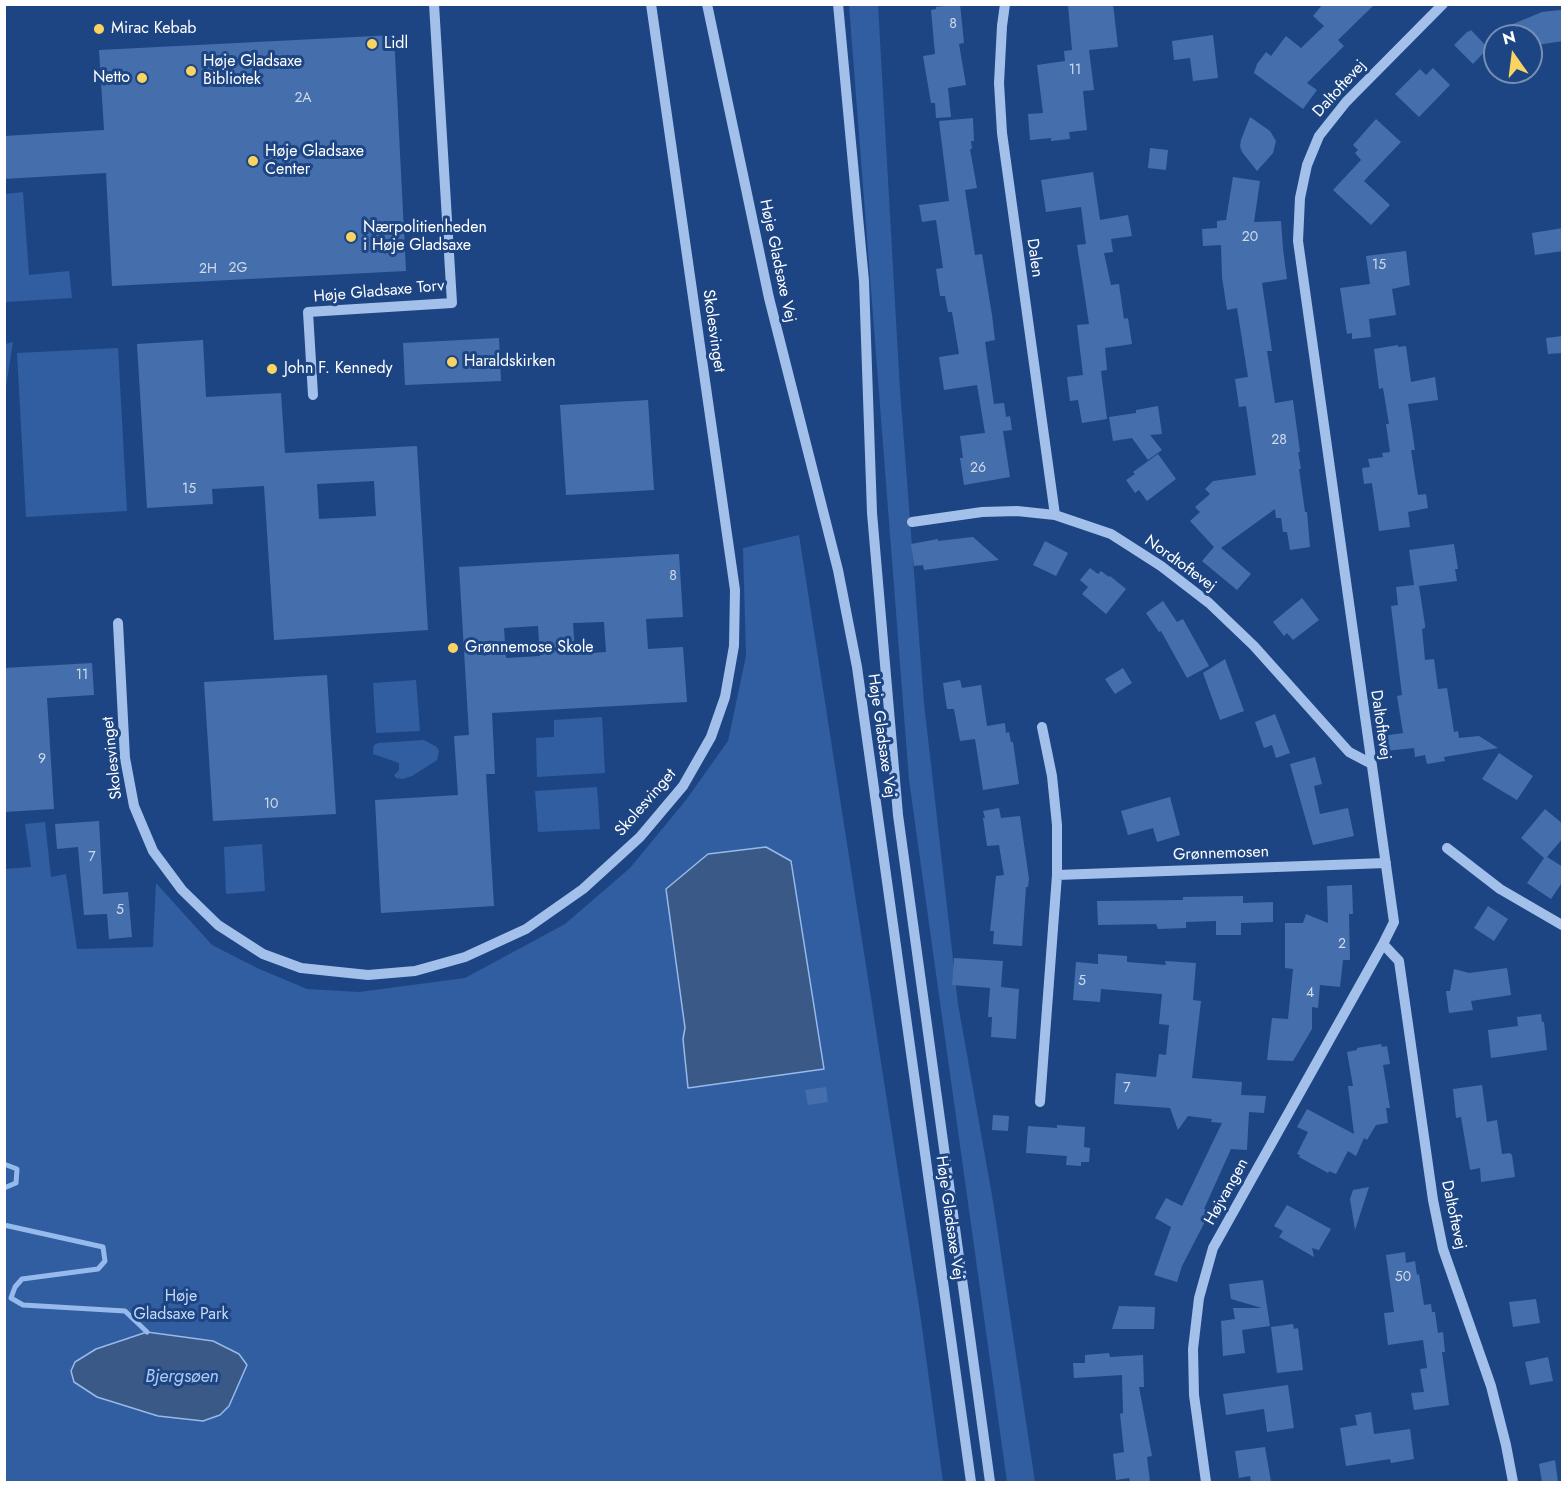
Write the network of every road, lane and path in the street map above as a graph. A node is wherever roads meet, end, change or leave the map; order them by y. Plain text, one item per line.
1 (434, 4) edge
2 (651, 4) edge
3 (707, 4) edge
4 (838, 4) edge
5 (1005, 4) edge
6 (1443, 4) edge
7 (313, 394) dead end
8 (1054, 515) junction
9 (912, 522) dead end
10 (118, 623) dead end
11 (1042, 727) dead end
12 (1370, 763) junction
13 (1447, 848) dead end
14 (1386, 863) junction
15 (1057, 875) junction
16 (1563, 925) edge
17 (1383, 944) junction
18 (1040, 1102) dead end
19 (971, 1482) edge
20 (990, 1482) edge
21 (1206, 1482) edge
22 (1513, 1482) edge

1 - 7 street, Høje Gladsaxe Torv
2 - 10 street, Skolesvinget
3 - 19 street, Høje Gladsaxe Vej
4 - 20 street, Høje Gladsaxe Vej
5 - 8 street, Dalen
6 - 12 street, Daltoftevej
8 - 9 street, Nordtoftevej
8 - 12 street, Nordtoftevej
11 - 15 street
12 - 14 street, Daltoftevej
13 - 16 street
14 - 15 street, Grønnemosen
14 - 17 street, Daltoftevej
15 - 18 street
17 - 21 street, Højvangen
17 - 22 street, Daltoftevej

